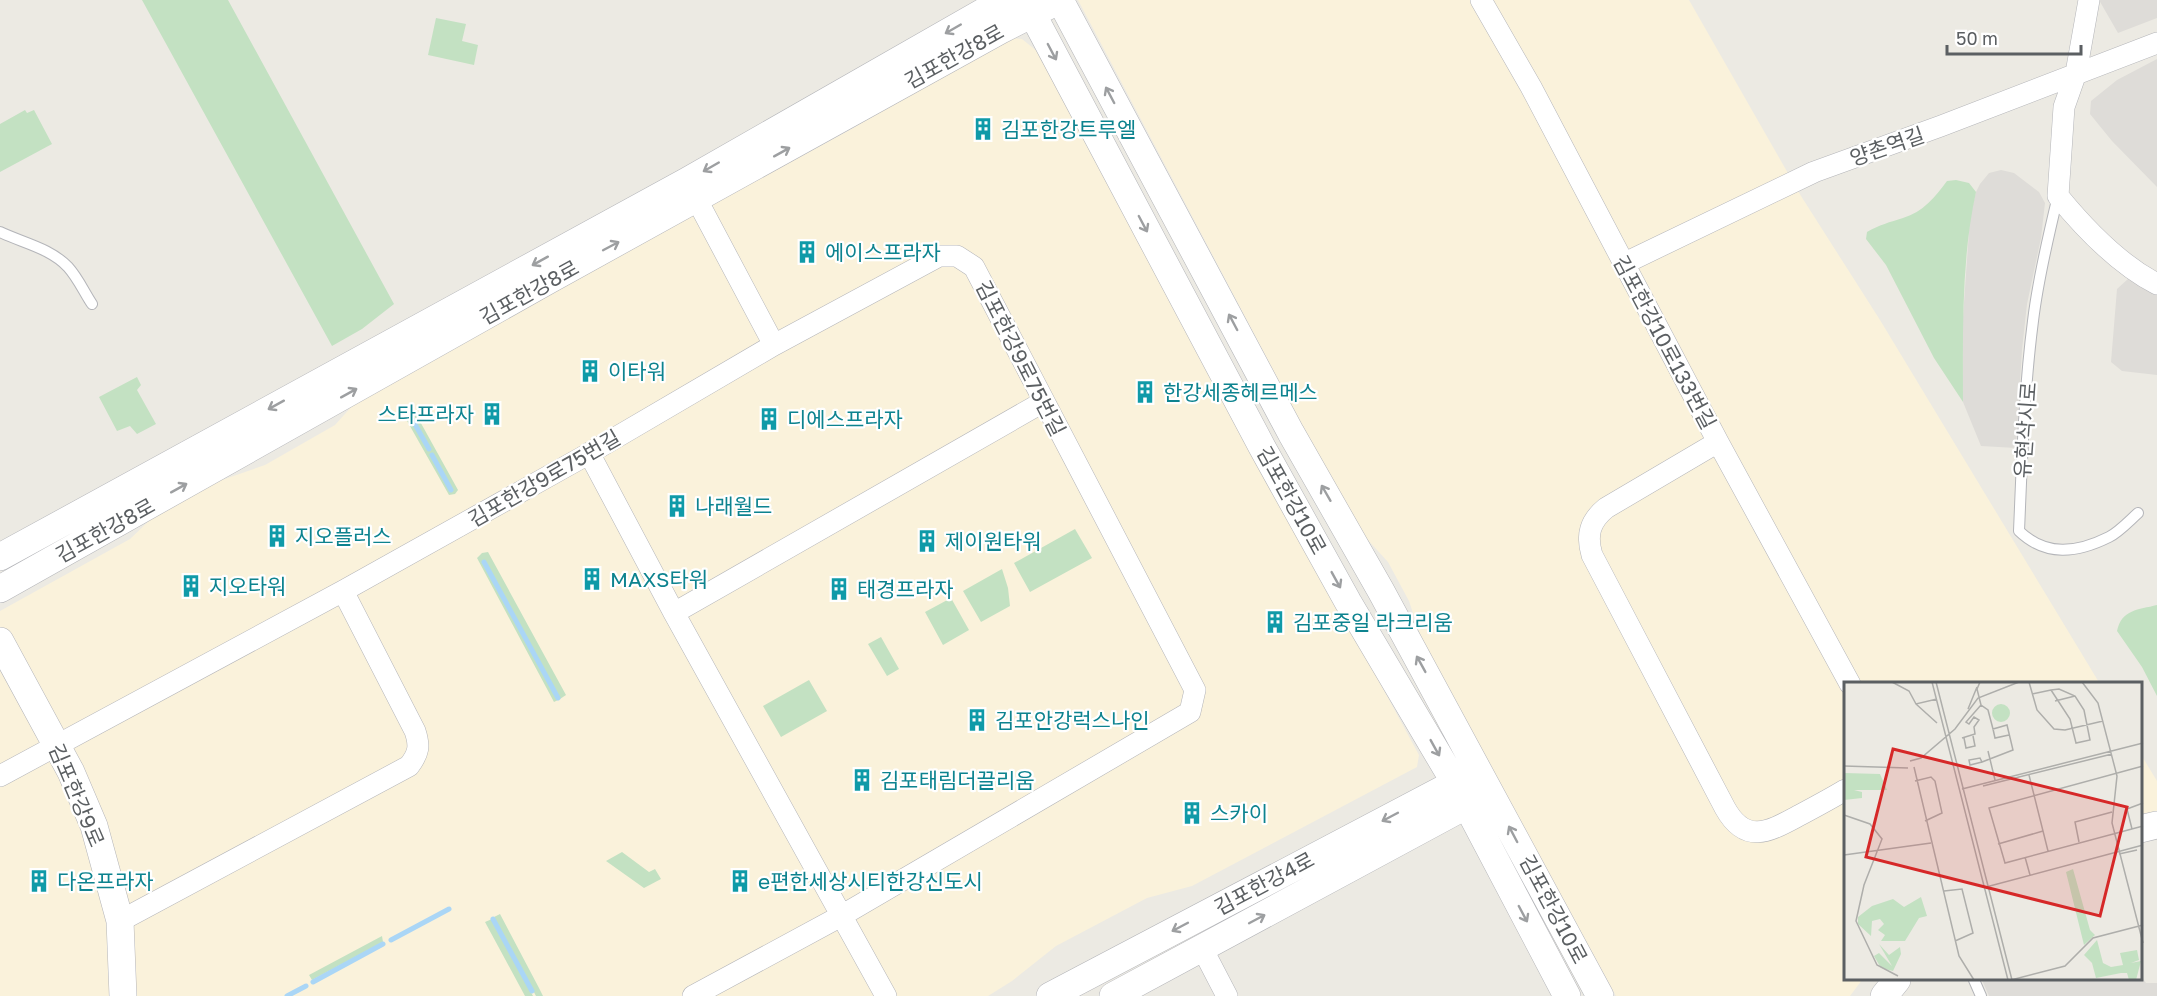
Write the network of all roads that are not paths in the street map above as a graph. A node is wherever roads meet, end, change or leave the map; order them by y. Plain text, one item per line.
1 (1004, 0) edge
2 (1060, 0) edge
3 (1481, 0) edge
4 (2089, 0) edge
5 (1029, 7) edge
6 (2157, 43) edge
7 (2076, 73) junction
8 (2058, 196) junction
9 (697, 200) junction
10 (0, 232) edge
11 (1623, 264) junction
12 (2157, 284) edge
13 (92, 304) dead end
14 (774, 345) junction
15 (1043, 402) junction
16 (1718, 442) junction
17 (589, 453) junction
18 (2138, 513) dead end
19 (0, 557) edge
20 (0, 589) edge
21 (343, 591) junction
22 (674, 612) junction
23 (0, 641) edge
24 (1849, 682) edge
25 (56, 745) junction
26 (0, 776) edge
27 (1485, 781) junction
28 (1844, 791) edge
29 (1461, 795) junction
30 (2157, 825) edge
31 (2142, 829) edge
32 (841, 916) junction
33 (120, 921) junction
34 (1202, 948) junction
35 (1974, 981) edge
36 (123, 996) edge
37 (693, 996) edge
38 (886, 996) edge
39 (1050, 996) edge
40 (1113, 996) edge
41 (1227, 996) edge
42 (1567, 996) edge
43 (1600, 996) edge
44 (1982, 996) edge

1 -> 19 street, 김포한강8로
2 - 5 street, 김포한강8로
27 -> 2 street, 김포한강10로
3 - 11 street, 김포한강10로133번길
4 - 7 street, 유현삭시로
9 -> 5 street, 김포한강8로
5 -> 29 street, 김포한강10로
6 - 7 street, 양촌역길
7 - 8 street, 유현삭시로
7 - 11 street, 양촌역길
8 - 12 street
8 - 18 lane, 유현삭시로
9 - 14 street
20 -> 9 street, 김포한강8로
10 - 13 lane
11 - 16 street, 김포한강10로133번길
14 - 15 street, 김포한강9로75번길
14 - 17 street, 김포한강9로75번길
15 - 22 street
15 - 32 street, 김포한강9로75번길
16 - 24 street, 김포한강10로133번길
16 - 28 street
17 - 21 street, 김포한강9로75번길
17 - 22 street
21 - 25 street, 김포한강9로75번길
21 - 33 street
22 - 32 street
23 - 25 street, 김포한강9로
25 - 26 street, 김포한강9로75번길
25 - 33 street, 김포한강9로
27 - 29 street, 김포한강4로
43 -> 27 street, 김포한강10로
34 -> 29 street, 김포한강4로
29 -> 39 street, 김포한강4로
29 -> 42 street, 김포한강10로
30 - 31 street
32 - 37 street, 김포한강9로75번길
32 - 38 street
33 - 36 street, 김포한강9로
34 - 40 street, 김포한강4로
34 - 41 street
35 - 44 lane

